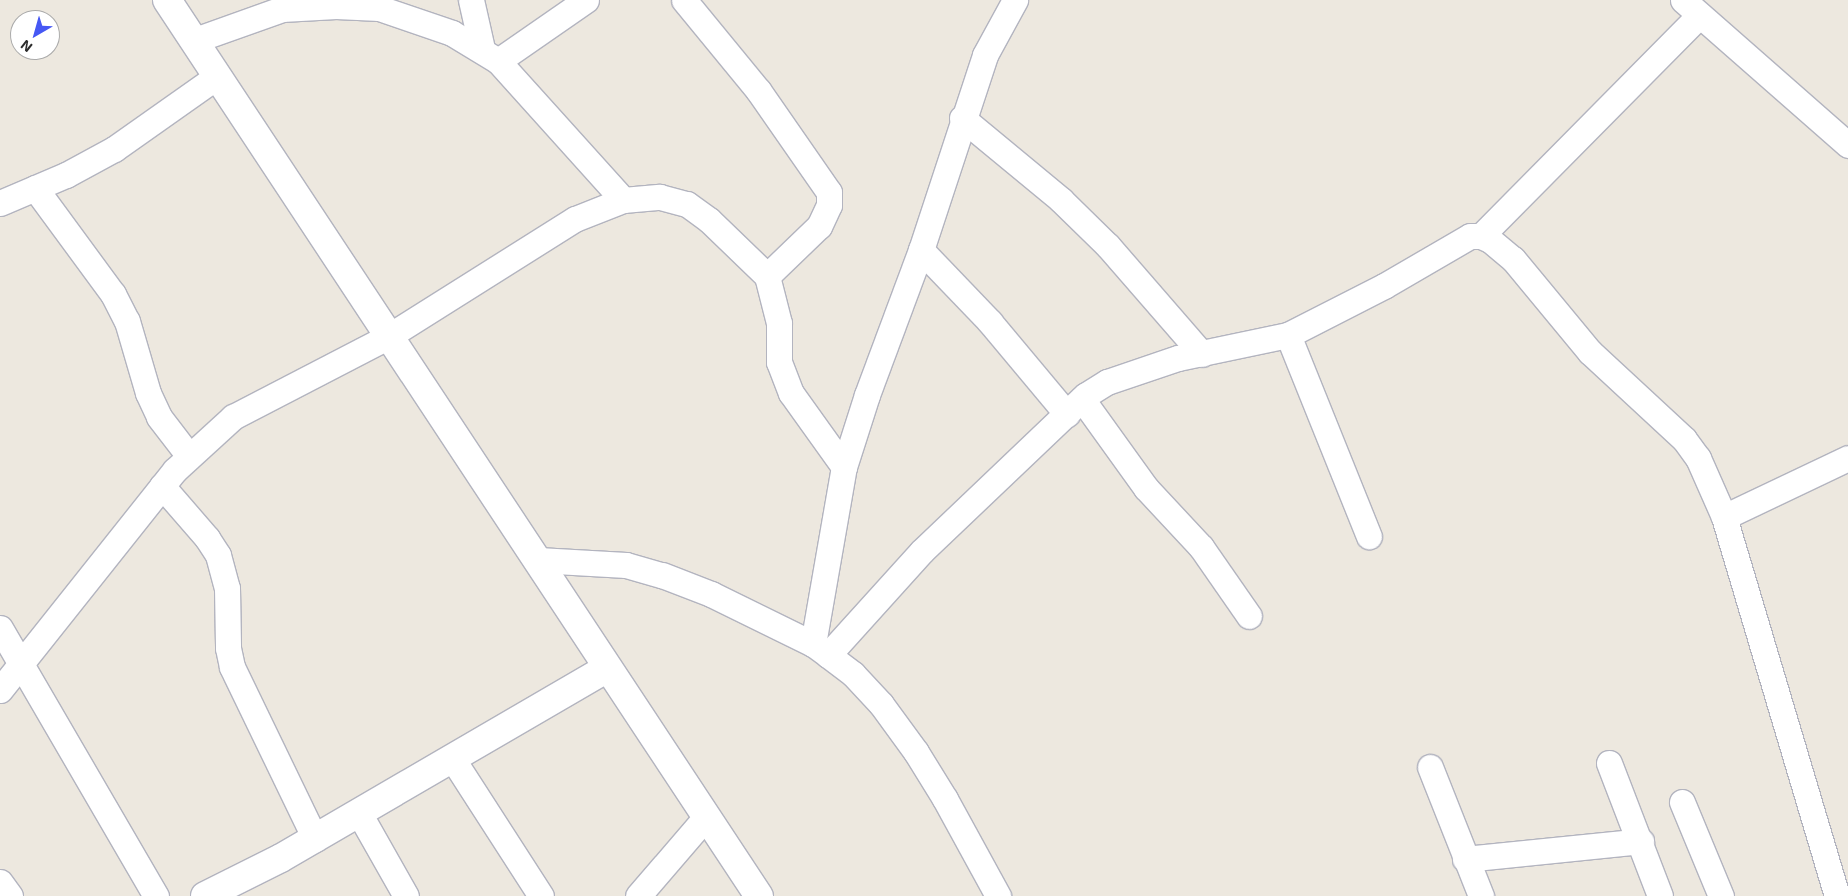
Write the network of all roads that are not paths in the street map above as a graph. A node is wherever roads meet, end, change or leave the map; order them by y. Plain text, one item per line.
1 (167, 0) edge
2 (471, 0) edge
3 (586, 0) edge
4 (684, 0) edge
5 (1015, 0) edge
6 (1691, 8) edge
7 (195, 40) junction
8 (490, 55) junction
9 (216, 77) junction
10 (962, 118) junction
11 (1848, 145) edge
12 (36, 188) junction
13 (624, 200) junction
14 (0, 203) edge
15 (1481, 236) junction
16 (921, 250) junction
17 (767, 276) junction
18 (1288, 335) junction
19 (389, 336) junction
20 (1202, 354) junction
21 (1074, 406) junction
22 (190, 456) junction
23 (1848, 458) edge
24 (844, 467) junction
25 (162, 486) junction
26 (1724, 517) junction
27 (1369, 536) dead end
28 (538, 560) junction
29 (1249, 616) dead end
30 (0, 628) edge
31 (820, 649) junction
32 (22, 663) junction
33 (607, 668) junction
34 (0, 690) edge
35 (452, 758) junction
36 (1609, 763) dead end
37 (1430, 767) dead end
38 (1682, 802) dead end
39 (358, 813) junction
40 (706, 817) junction
41 (314, 839) junction
42 (1641, 841) junction
43 (1465, 859) junction
44 (0, 882) edge
45 (10, 896) edge
46 (156, 896) edge
47 (205, 896) edge
48 (406, 896) edge
49 (541, 896) edge
50 (638, 896) edge
51 (759, 896) edge
52 (998, 896) edge
53 (1480, 896) edge
54 (1660, 896) edge
55 (1720, 896) edge
56 (1837, 896) edge

1 - 7 street
2 - 8 street
3 - 8 street
4 - 17 street
5 - 10 street
6 - 11 street
6 - 15 street
7 - 8 street
7 - 9 street
8 - 13 street
9 - 12 street
9 - 19 street
10 - 16 street
10 - 20 street
12 - 14 street
12 - 22 street
13 - 17 street
13 - 19 street
15 - 18 street
15 - 26 street
16 - 21 street
16 - 24 street
17 - 24 street
18 - 20 street
18 - 27 street
19 - 22 street
19 - 28 street
20 - 21 street
21 - 29 street
21 - 31 street
22 - 25 street
23 - 26 street
24 - 31 street
25 - 32 street
25 - 41 street
26 - 56 street
28 - 31 street
28 - 33 street
30 - 32 street
31 - 52 street
32 - 34 street
32 - 46 street
33 - 35 street
33 - 40 street
35 - 39 street
35 - 49 street
36 - 42 street
37 - 43 street
38 - 55 street
39 - 41 street
39 - 48 street
40 - 50 street
40 - 51 street
41 - 47 street
42 - 43 street
42 - 54 street
43 - 53 street
44 - 45 street

